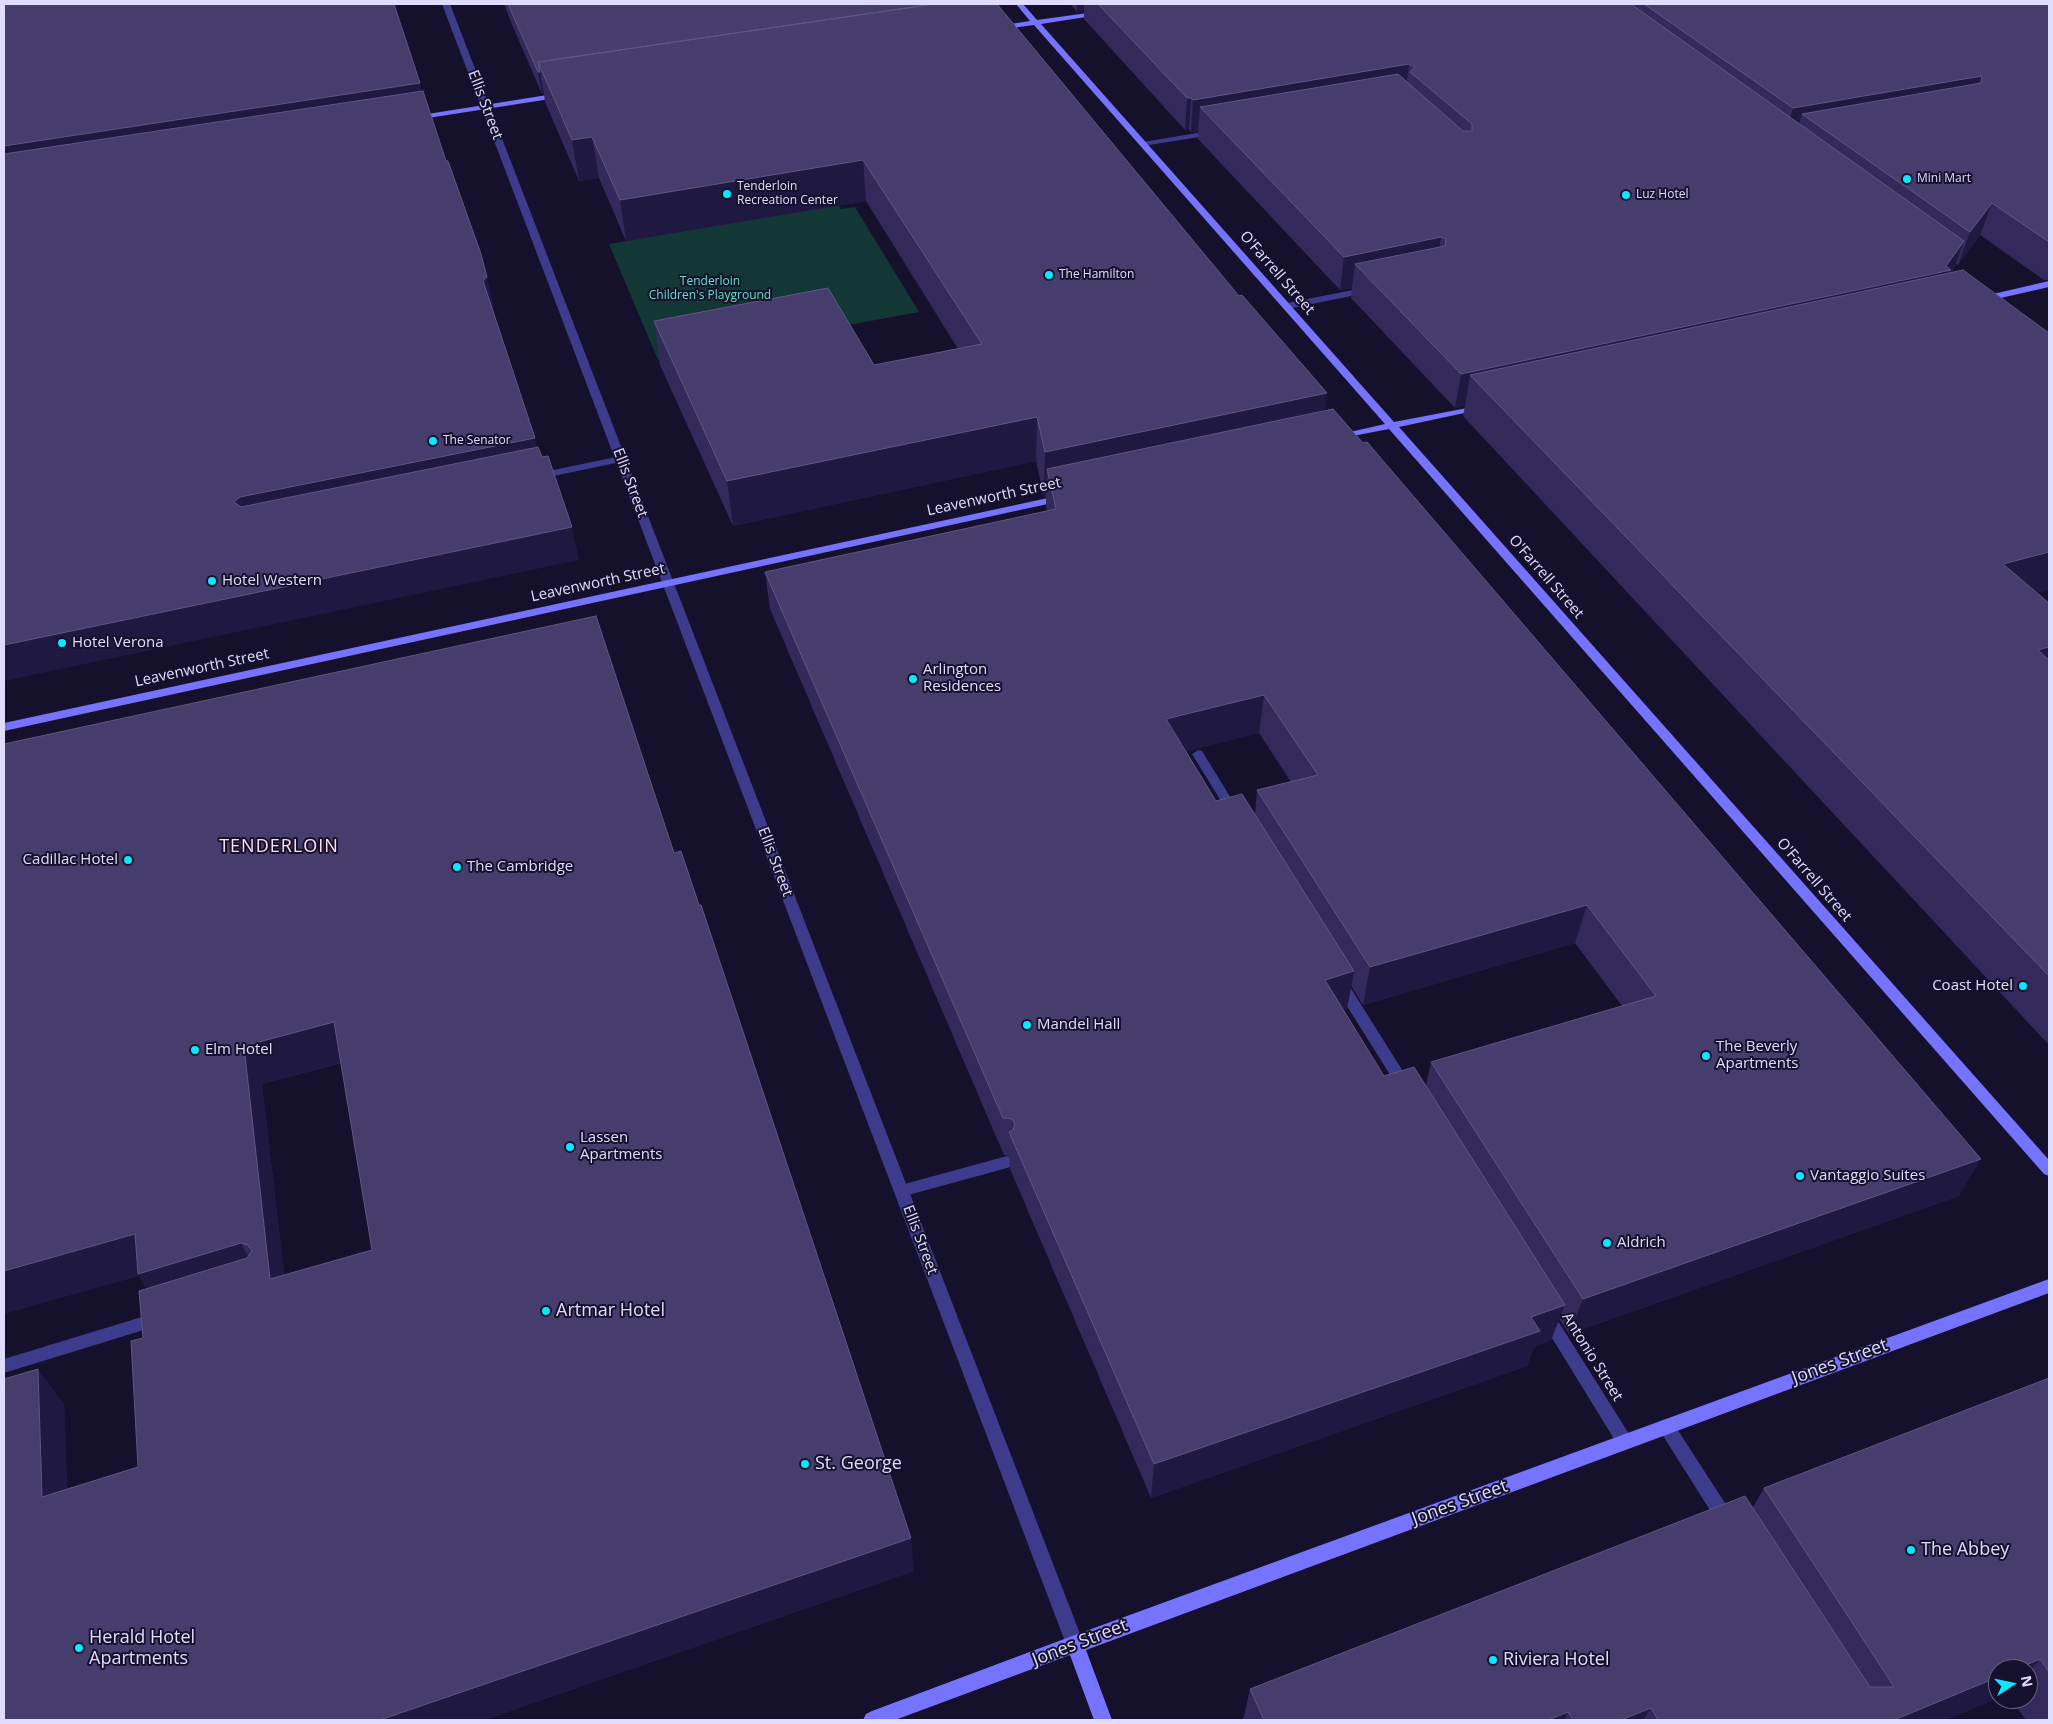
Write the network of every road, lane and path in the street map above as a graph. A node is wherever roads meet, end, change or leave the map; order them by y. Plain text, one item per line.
1 (446, 4) edge
2 (1019, 4) edge
3 (1105, 12) edge
4 (1036, 22) junction
5 (989, 30) edge
6 (569, 94) edge
7 (486, 107) junction
8 (410, 118) edge
9 (1225, 130) edge
10 (1143, 144) junction
11 (2049, 284) edge
12 (1374, 288) edge
13 (1990, 294) junction
14 (1976, 300) edge
15 (1287, 306) junction
16 (2007, 307) edge
17 (1495, 404) edge
18 (1393, 426) junction
19 (1332, 439) edge
20 (621, 459) junction
21 (524, 479) edge
22 (1077, 494) edge
23 (668, 583) junction
24 (4, 727) edge
25 (1198, 754) edge
26 (1240, 822) edge
27 (1334, 974) edge
28 (1413, 1101) edge
29 (1007, 1162) edge
30 (2049, 1170) edge
31 (901, 1191) junction
32 (2049, 1286) edge
33 (1539, 1303) edge
34 (175, 1314) edge
35 (4, 1366) edge
36 (1666, 1426) junction
37 (1625, 1442) junction
38 (1733, 1530) edge
39 (1075, 1644) junction
40 (872, 1720) edge
41 (1103, 1720) edge

1 - 7 street, Ellis Street
2 - 4 main road, O'Farrell Street
3 - 4 main road
4 - 5 main road
4 - 10 main road, O'Farrell Street
6 - 7 main road
7 - 8 main road
7 - 20 street, Ellis Street
9 - 10 street
10 - 15 main road, O'Farrell Street
11 - 13 main road
12 - 15 street
13 - 14 main road
13 - 16 main road
15 - 18 main road, O'Farrell Street
17 - 18 main road
18 - 19 main road
18 - 30 main road, O'Farrell Street
20 - 21 street
20 - 23 street, Ellis Street
22 - 23 main road, Leavenworth Street
23 - 24 main road, Leavenworth Street
23 - 31 street, Ellis Street
25 - 26 street
27 - 28 street
29 - 31 street
31 - 39 street, Ellis Street
32 - 36 main road, Jones Street
33 - 37 street, Antonio Street
34 - 35 street
36 - 37 main road, Jones Street
36 - 38 street
37 - 39 main road, Jones Street
39 - 40 main road, Jones Street
39 - 41 main road, Ellis Street

